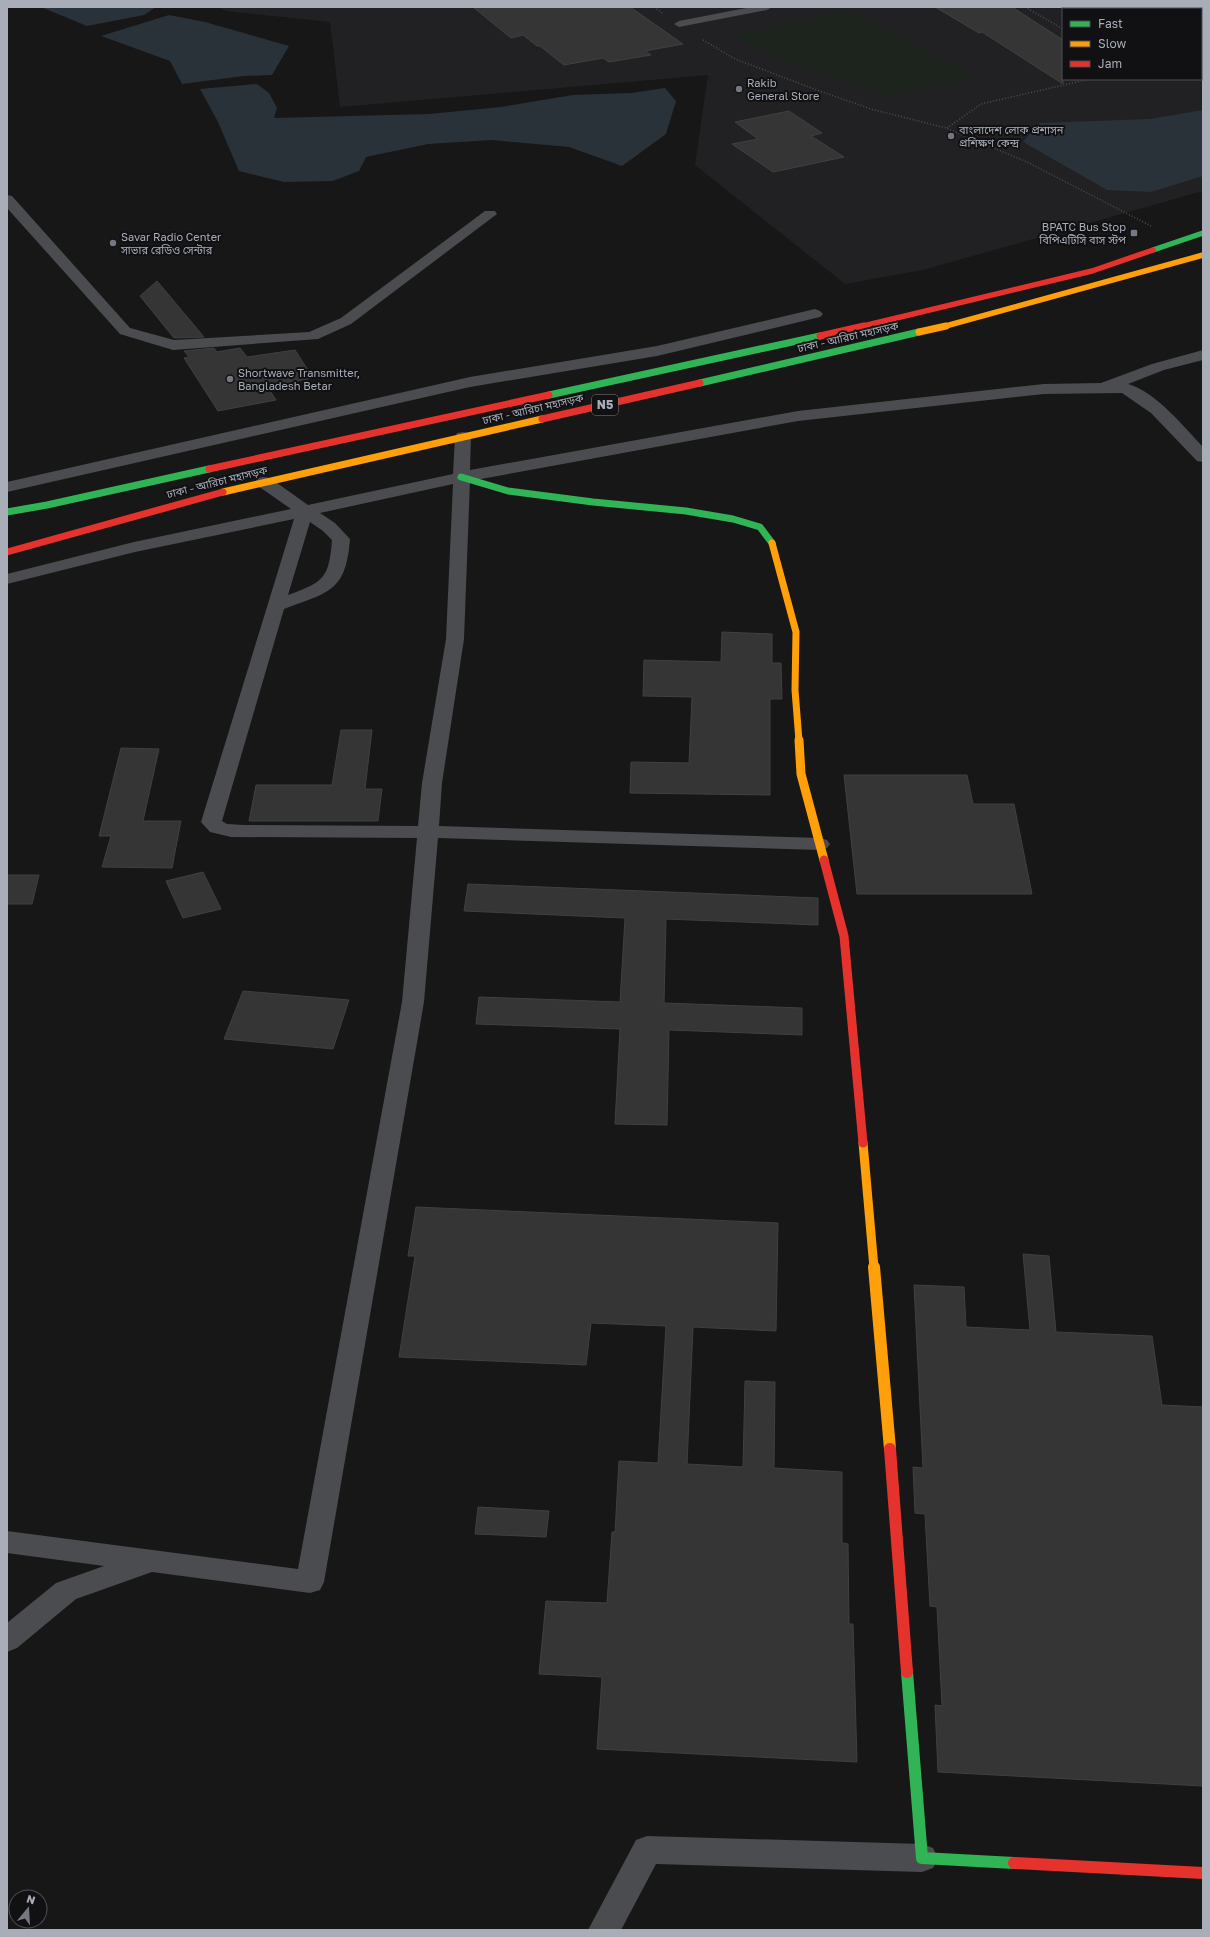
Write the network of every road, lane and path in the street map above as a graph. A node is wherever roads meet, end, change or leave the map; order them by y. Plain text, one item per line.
1 (654, 7) edge
2 (767, 7) edge
3 (1025, 7) edge
4 (679, 24) junction
5 (1062, 28) edge
6 (1086, 80) edge
7 (946, 128) junction
8 (7, 199) edge
9 (490, 214) dead end
10 (1203, 233) edge
11 (1180, 241) junction
12 (1203, 255) edge
13 (815, 314) dead end
14 (1203, 355) edge
15 (1104, 387) junction
16 (463, 437) junction
17 (1203, 457) edge
18 (461, 477) junction
19 (264, 482) junction
20 (7, 487) edge
21 (305, 511) junction
22 (7, 512) edge
23 (7, 552) edge
24 (7, 578) edge
25 (276, 606) junction
26 (428, 832) junction
27 (820, 844) junction
28 (7, 1542) edge
29 (150, 1561) junction
30 (7, 1640) edge
31 (922, 1858) junction
32 (1203, 1873) edge
33 (604, 1930) edge

1 - 4 path
2 - 4 lane
3 - 5 path
4 - 7 path
6 - 7 path
7 - 11 path
8 - 9 street
10 - 11 main road, ঢাকা - আরিচা মহাসড়ক / N5
11 - 22 main road, ঢাকা - আরিচা মহাসড়ক / N5
12 - 16 main road, ঢাকা - আরিচা মহাসড়ক / N5
13 - 20 street
14 - 15 street
15 - 17 street
15 - 18 street
16 - 18 street
16 - 19 main road, ঢাকা - আরিচা মহাসড়ক / N5
18 - 21 street
18 - 26 street
18 - 27 main road
19 - 21 street
19 - 23 main road, ঢাকা - আরিচা মহাসড়ক / N5
21 - 24 street
21 - 25 street
21 - 25 street
25 - 26 street
26 - 27 street
26 - 29 street
27 - 31 main road
28 - 29 street
29 - 30 street
31 - 32 main road
31 - 33 street

